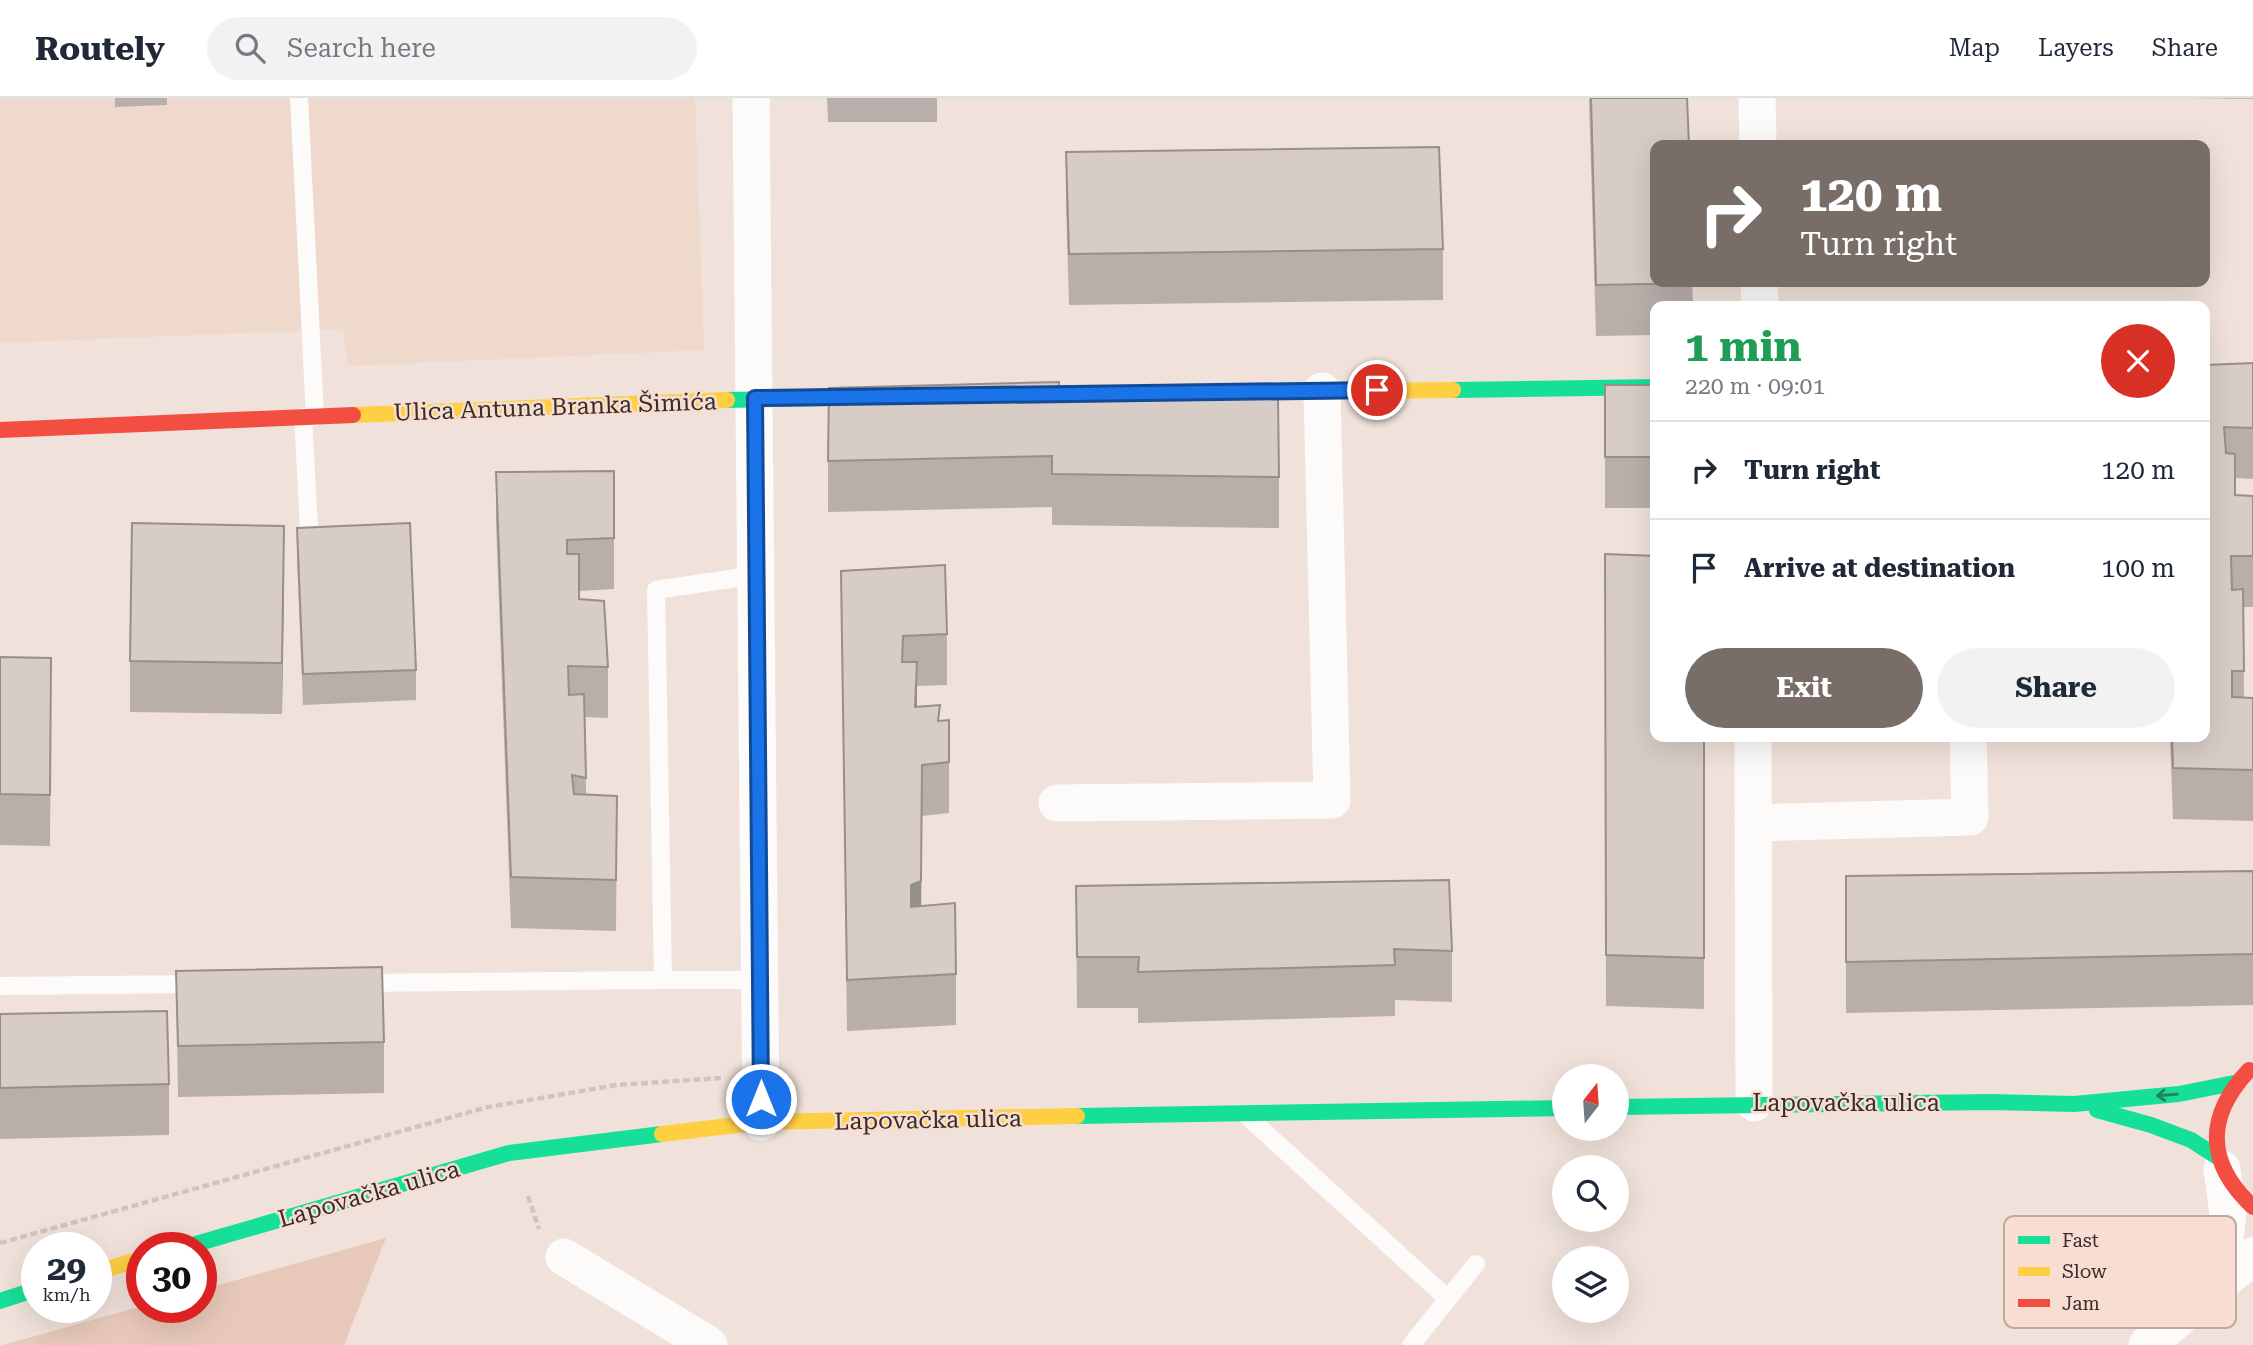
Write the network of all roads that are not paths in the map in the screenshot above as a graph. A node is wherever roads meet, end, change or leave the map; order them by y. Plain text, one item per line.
1 (299, 98) edge
2 (751, 98) edge
3 (1757, 98) edge
4 (1758, 140) edge
5 (1650, 387) edge
6 (1322, 391) junction
7 (990, 395) edge
8 (893, 397) edge
9 (755, 398) junction
10 (309, 417) junction
11 (0, 430) edge
12 (309, 528) edge
13 (756, 575) junction
14 (1753, 742) edge
15 (1968, 742) edge
16 (1057, 803) dead end
17 (1753, 823) junction
18 (663, 980) junction
19 (760, 980) junction
20 (345, 983) edge
21 (221, 984) edge
22 (0, 986) edge
23 (2253, 1066) edge
24 (2234, 1083) junction
25 (1754, 1103) junction
26 (2074, 1104) junction
27 (1629, 1107) edge
28 (1552, 1108) edge
29 (1245, 1115) junction
30 (761, 1122) junction
31 (2220, 1164) junction
32 (2253, 1207) edge
33 (2228, 1216) edge
34 (217, 1238) edge
35 (2253, 1256) edge
36 (564, 1257) dead end
37 (1476, 1264) dead end
38 (2236, 1271) edge
39 (21, 1294) edge
40 (1448, 1299) junction
41 (0, 1301) edge
42 (2169, 1328) edge
43 (709, 1345) edge
44 (1411, 1345) edge
45 (2147, 1345) edge

1 - 10 lane
2 - 9 street
3 - 4 street
5 - 6 main road
6 - 7 main road
6 - 16 street
8 - 9 main road, Ulica Antuna Branka Šimića
9 - 10 main road, Ulica Antuna Branka Šimića
9 - 13 street
10 - 11 main road, Ulica Antuna Branka Šimića
10 - 12 lane
13 - 18 lane
13 - 19 street
14 - 17 street
15 - 17 street
17 - 25 street
18 - 19 lane
18 - 20 lane
19 - 30 street
21 - 22 lane
23 - 24 main road
24 -> 26 main road, Lapovačka ulica
24 - 31 main road
25 - 26 main road, Lapovačka ulica
25 - 27 main road, Lapovačka ulica
26 - 31 main road, Lapovačka ulica
28 - 29 main road, Lapovačka ulica
29 - 30 main road, Lapovačka ulica
29 - 40 lane
30 - 34 main road, Lapovačka ulica
31 - 32 main road
31 - 33 street
35 - 38 street
36 - 43 street
37 - 40 lane
39 - 41 main road
40 - 44 lane
42 - 45 street

